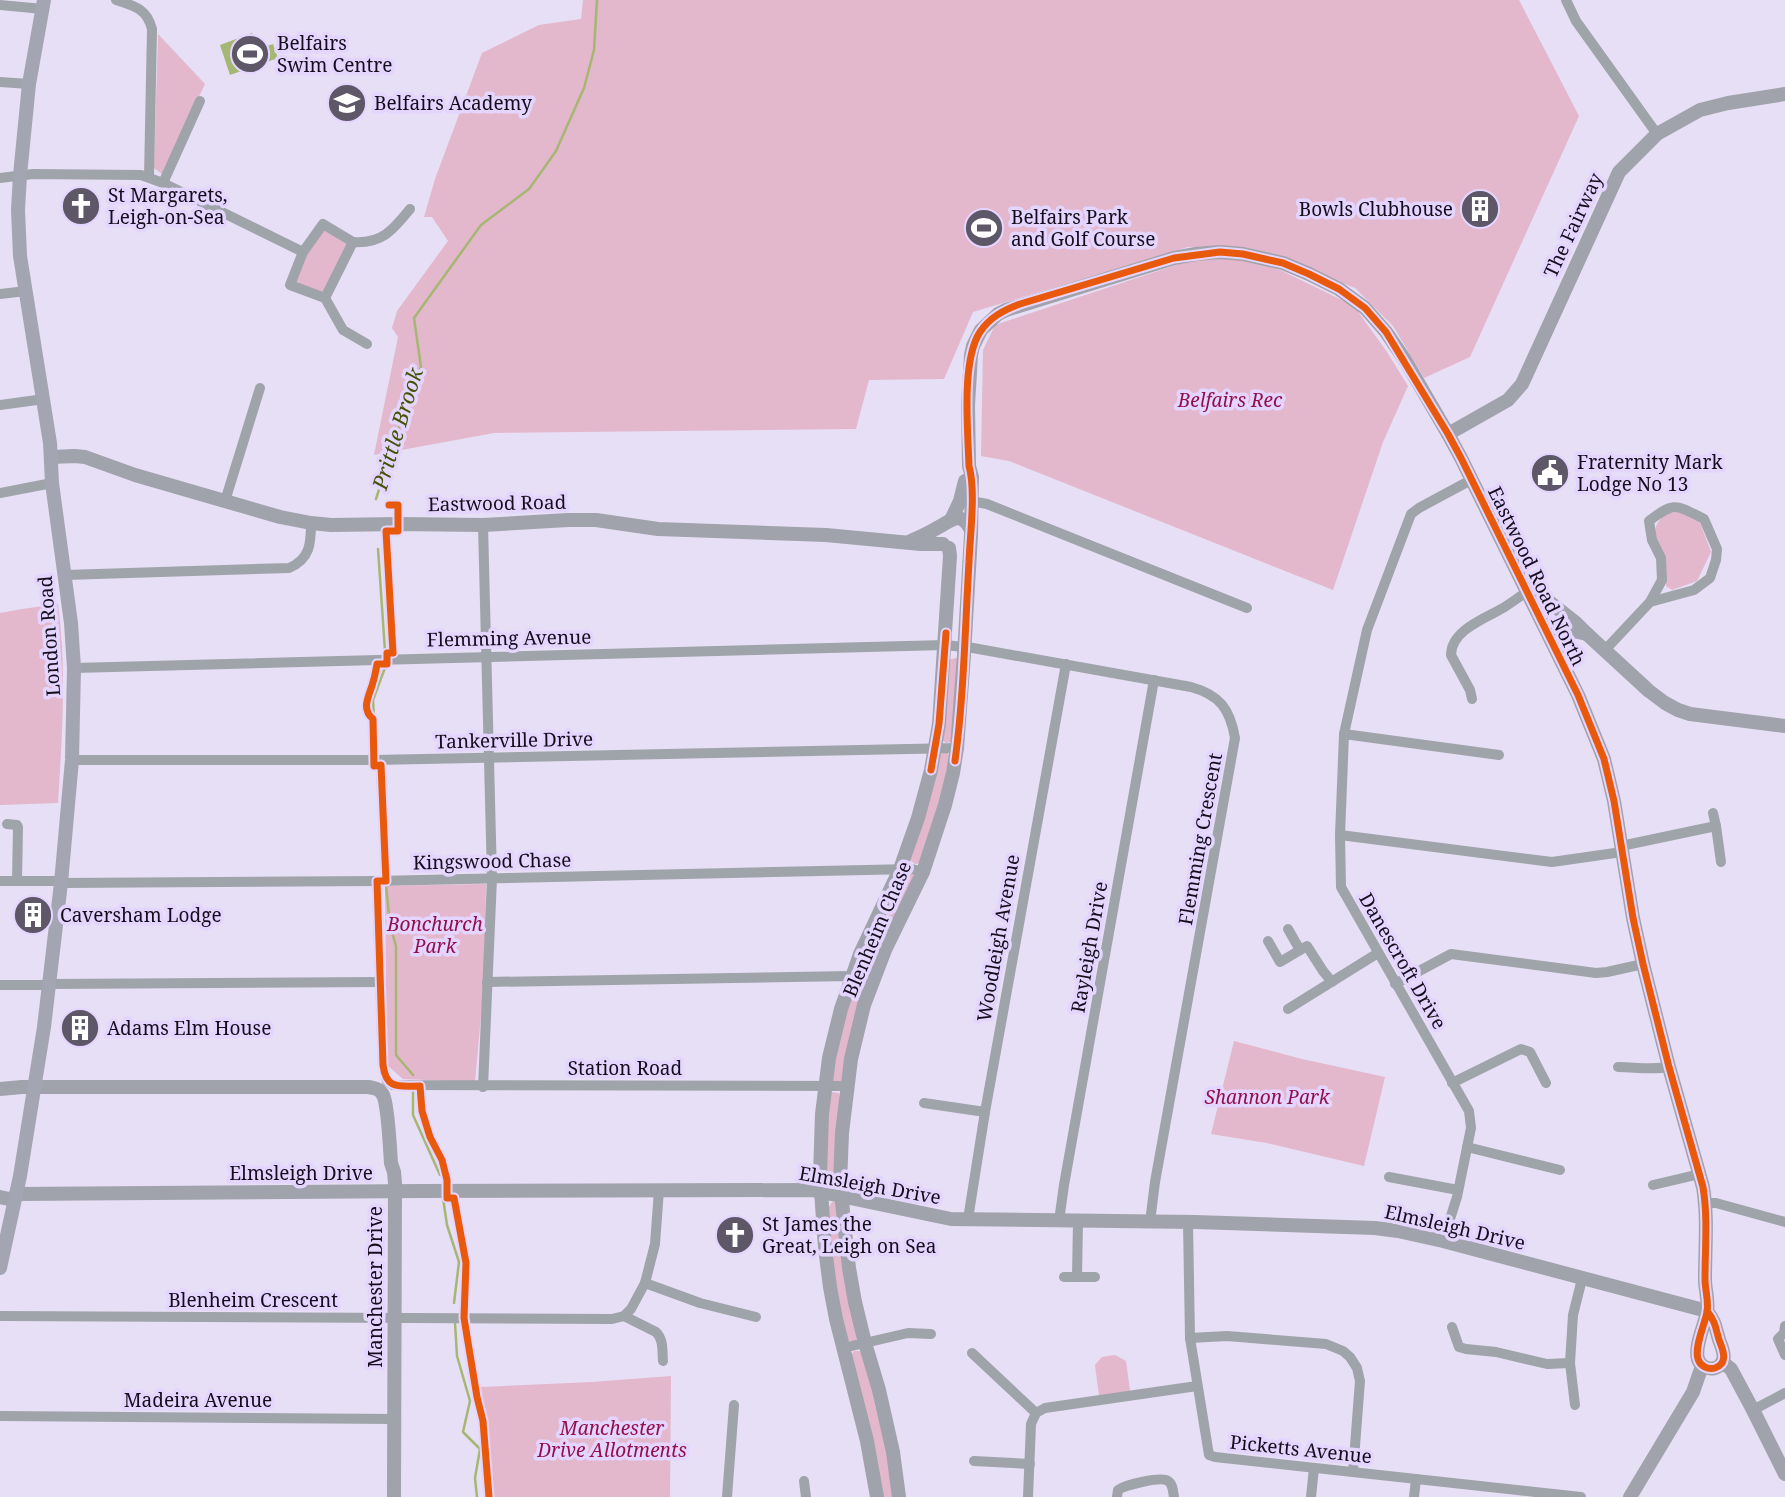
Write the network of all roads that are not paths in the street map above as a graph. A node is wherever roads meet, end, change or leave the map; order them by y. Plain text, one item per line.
1 (118, 0) edge
2 (1566, 0) edge
3 (0, 5) edge
4 (44, 5) edge
5 (0, 82) edge
6 (29, 84) junction
7 (1785, 94) edge
8 (200, 101) dead end
9 (1657, 134) junction
10 (20, 176) junction
11 (149, 177) junction
12 (0, 178) edge
13 (163, 183) junction
14 (410, 209) dead end
15 (353, 242) junction
16 (303, 251) junction
17 (26, 291) junction
18 (0, 294) edge
19 (325, 298) junction
20 (367, 344) dead end
21 (260, 388) dead end
22 (44, 399) junction
23 (0, 405) edge
24 (1448, 434) junction
25 (52, 457) junction
26 (969, 466) junction
27 (1471, 480) junction
28 (52, 482) junction
29 (0, 493) edge
30 (225, 500) junction
31 (971, 501) junction
32 (946, 522) junction
33 (311, 523) junction
34 (483, 526) junction
35 (971, 535) junction
36 (909, 542) junction
37 (946, 546) junction
38 (65, 575) junction
39 (1519, 578) junction
40 (1527, 592) junction
41 (1549, 602) junction
42 (1650, 602) junction
43 (1247, 608) dead end
44 (1536, 610) junction
45 (1569, 624) junction
46 (1552, 642) junction
47 (945, 645) junction
48 (965, 647) junction
49 (1605, 650) junction
50 (487, 656) junction
51 (1066, 664) junction
52 (74, 668) junction
53 (1154, 680) junction
54 (1472, 699) dead end
55 (1785, 726) edge
56 (1345, 734) junction
57 (936, 748) junction
58 (957, 748) junction
59 (1499, 755) dead end
60 (489, 758) junction
61 (72, 760) junction
62 (1713, 813) dead end
63 (7, 824) dead end
64 (1716, 827) junction
65 (1340, 835) junction
66 (1621, 849) junction
67 (1721, 862) dead end
68 (900, 869) junction
69 (923, 872) junction
70 (492, 878) junction
71 (0, 881) edge
72 (17, 881) junction
73 (377, 881) junction
74 (61, 882) junction
75 (1288, 929) dead end
76 (1268, 941) dead end
77 (1300, 950) junction
78 (1378, 953) junction
79 (1643, 964) junction
80 (851, 976) junction
81 (874, 978) junction
82 (380, 982) junction
83 (487, 982) junction
84 (1332, 982) junction
85 (49, 984) junction
86 (1395, 984) junction
87 (0, 985) edge
88 (1288, 1009) dead end
89 (1618, 1067) dead end
90 (1669, 1067) junction
91 (1452, 1083) junction
92 (1546, 1083) dead end
93 (847, 1086) junction
94 (35, 1087) junction
95 (483, 1087) junction
96 (825, 1087) junction
97 (0, 1089) edge
98 (924, 1103) dead end
99 (985, 1112) junction
100 (1467, 1147) junction
101 (1560, 1170) dead end
102 (1700, 1174) junction
103 (1389, 1177) dead end
104 (1653, 1185) dead end
105 (659, 1190) junction
106 (394, 1191) junction
107 (1458, 1191) junction
108 (821, 1192) junction
109 (841, 1196) junction
110 (10, 1197) edge
111 (1706, 1203) junction
112 (968, 1219) junction
113 (1059, 1221) junction
114 (1078, 1221) junction
115 (1150, 1222) junction
116 (1188, 1222) junction
117 (1785, 1222) edge
118 (1443, 1241) junction
119 (2, 1248) edge
120 (0, 1268) edge
121 (1064, 1277) dead end
122 (1077, 1277) junction
123 (1095, 1278) dead end
124 (1582, 1279) junction
125 (645, 1283) junction
126 (1707, 1311) junction
127 (0, 1316) edge
128 (624, 1316) junction
129 (755, 1317) dead end
130 (395, 1318) junction
131 (1785, 1326) edge
132 (1452, 1327) dead end
133 (930, 1334) dead end
134 (1190, 1338) junction
135 (865, 1343) junction
136 (1721, 1345) junction
137 (844, 1349) junction
138 (1698, 1349) junction
139 (972, 1353) dead end
140 (1785, 1356) edge
141 (663, 1362) dead end
142 (1723, 1362) junction
143 (1570, 1363) junction
144 (1702, 1366) junction
145 (1197, 1386) junction
146 (1785, 1393) edge
147 (734, 1405) dead end
148 (1575, 1405) dead end
149 (1753, 1410) junction
150 (1036, 1413) junction
151 (0, 1416) edge
152 (396, 1419) junction
153 (974, 1461) dead end
154 (1030, 1464) junction
155 (1783, 1465) edge
156 (1314, 1468) junction
157 (1353, 1472) junction
158 (1416, 1479) junction
159 (804, 1481) dead end
160 (1521, 1493) edge
161 (394, 1497) edge
162 (727, 1497) edge
163 (806, 1497) edge
164 (877, 1497) edge
165 (899, 1497) edge
166 (1028, 1497) edge
167 (1116, 1497) edge
168 (1174, 1497) edge
169 (1311, 1497) edge
170 (1414, 1497) edge
171 (1581, 1497) edge
172 (1630, 1497) edge

1 - 11 street
2 - 9 street
3 - 4 street
4 - 6 main road, London Road
5 - 6 street
6 - 10 main road, London Road
7 - 9 street, The Fairway
8 - 13 street
9 - 24 street, The Fairway
10 - 11 street
10 - 12 street
10 - 17 main road, London Road
11 - 13 street
13 - 16 street
14 - 15 street
15 - 16 street
15 - 19 street
16 - 19 street
17 - 18 street
17 - 22 main road, London Road
19 - 20 street
21 - 30 street
22 - 23 street
22 - 25 main road, London Road
24 - 26 street, Eastwood Road North
24 - 27 street, Eastwood Road North
25 - 28 main road, London Road
25 - 30 street, Eastwood Road
26 - 31 street
26 - 32 street
27 - 39 street, Eastwood Road North
27 - 56 street, Danescroft Drive
28 - 29 street
28 - 38 main road, London Road
30 - 33 street, Eastwood Road
31 - 35 street
31 - 43 street
32 - 35 street
32 - 36 street
32 - 37 street
33 - 34 street, Eastwood Road
33 - 38 street
34 - 36 street, Eastwood Road
34 - 50 street
35 - 37 street
35 - 48 street, Blenheim Chase
36 - 37 street, Eastwood Road
37 - 47 street, Blenheim Chase
38 - 52 main road, London Road
39 - 40 street, Eastwood Road North
39 - 41 street
40 - 44 street, Eastwood Road North
40 - 54 street
41 - 44 street
41 - 45 street
42 - 42 street
42 - 49 street
44 - 46 street, Eastwood Road North
45 - 46 street
45 - 49 street
46 - 66 street, Eastwood Road North
47 - 48 street, Flemming Crescent
47 - 50 street, Flemming Avenue
47 - 57 street, Blenheim Chase
48 - 51 street, Flemming Crescent
48 - 58 street, Blenheim Chase
49 - 55 street
50 - 52 street, Flemming Avenue
50 - 60 street
51 - 53 street, Flemming Crescent
51 - 99 street, Woodleigh Avenue
52 - 61 main road, London Road
53 - 113 street, Rayleigh Drive
53 - 115 street, Flemming Crescent
56 - 59 street
56 - 65 street, Danescroft Drive
57 - 58 street, Tankerville Drive
57 - 60 street, Tankerville Drive
57 - 68 street, Blenheim Chase
58 - 69 street, Blenheim Chase
60 - 61 street, Tankerville Drive
60 - 70 street
61 - 74 main road, London Road
62 - 64 street
63 - 72 street
64 - 66 street
64 - 67 street
65 - 66 street
65 - 78 street, Danescroft Drive
66 - 79 street, Eastwood Road North
68 - 69 street, Kingswood Chase
68 - 70 street, Kingswood Chase
68 - 80 street, Blenheim Chase
69 - 81 street, Blenheim Chase
70 - 73 street, Kingswood Chase
70 - 83 street
71 - 72 street, Kingswood Chase
72 - 74 street, Kingswood Chase
73 - 74 street, Kingswood Chase
73 - 82 street
74 - 85 main road, London Road
75 - 77 street
76 - 77 street
77 - 84 street
78 - 84 street
78 - 86 street, Danescroft Drive
79 - 86 street
79 - 90 street, Eastwood Road North
80 - 81 street
80 - 83 street
80 - 96 street, Blenheim Chase
81 - 93 street, Blenheim Chase
82 - 85 street
82 - 95 street, Station Road
83 - 95 street
84 - 88 street
85 - 87 street
85 - 94 main road, London Road
86 - 91 street, Danescroft Drive
89 - 90 street
90 - 102 street, Eastwood Road North
91 - 92 street
91 - 100 street, Danescroft Drive
93 - 96 street, Station Road
93 - 109 street, Blenheim Chase
94 - 97 street
94 - 106 street, Manchester Drive
94 - 110 main road, London Road
95 - 96 street, Station Road
96 - 108 street, Blenheim Chase
98 - 99 street
99 - 112 street, Woodleigh Avenue
100 - 101 street
100 - 107 street, Danescroft Drive
102 - 104 street
102 - 111 street, Eastwood Road North
103 - 107 street
105 - 106 street, Elmsleigh Drive
105 - 108 street, Elmsleigh Drive
105 - 125 street
106 - 110 street, Elmsleigh Drive
106 - 130 street, Manchester Drive
107 - 118 street, Danescroft Drive
108 - 109 street, Elmsleigh Drive
108 - 137 street, Blenheim Chase
109 - 112 street, Elmsleigh Drive
109 - 135 street, Blenheim Chase
110 - 119 main road, London Road
111 - 117 street
111 - 126 street, Eastwood Road North
112 - 113 street, Elmsleigh Drive
113 - 114 street, Elmsleigh Drive
114 - 115 street, Elmsleigh Drive
114 - 122 street
115 - 116 street, Elmsleigh Drive
116 - 118 street, Elmsleigh Drive
116 - 134 street, Picketts Avenue
118 - 124 street, Elmsleigh Drive
119 - 120 main road, London Road
121 - 122 street
122 - 123 street
124 - 126 street, Elmsleigh Drive
124 - 143 street
125 - 128 street
125 - 129 street
126 - 136 street, Eastwood Road North
126 - 138 street, Eastwood Road North
127 - 130 street, Blenheim Crescent
128 - 130 street, Blenheim Crescent
128 - 141 street
130 - 152 street, Manchester Drive
131 - 140 street
132 - 143 street
133 - 135 street
134 - 145 street, Picketts Avenue
134 - 157 street
135 - 137 street
135 - 165 street, Blenheim Chase
136 - 138 street
136 - 142 street
137 - 164 street, Blenheim Chase
138 - 144 street
139 - 150 street
142 - 144 street
142 - 149 street
143 - 148 street
144 - 172 street
145 - 150 street
145 - 156 street, Picketts Avenue
146 - 149 street
147 - 162 street
149 - 155 street
150 - 154 street
151 - 152 street, Madeira Avenue
152 - 161 street, Manchester Drive
153 - 154 street
154 - 166 street
156 - 157 street, Picketts Avenue
156 - 169 street
157 - 158 street, Picketts Avenue
158 - 160 street, Picketts Avenue
158 - 170 street
159 - 163 street
160 - 171 street, Picketts Avenue
167 - 168 street

